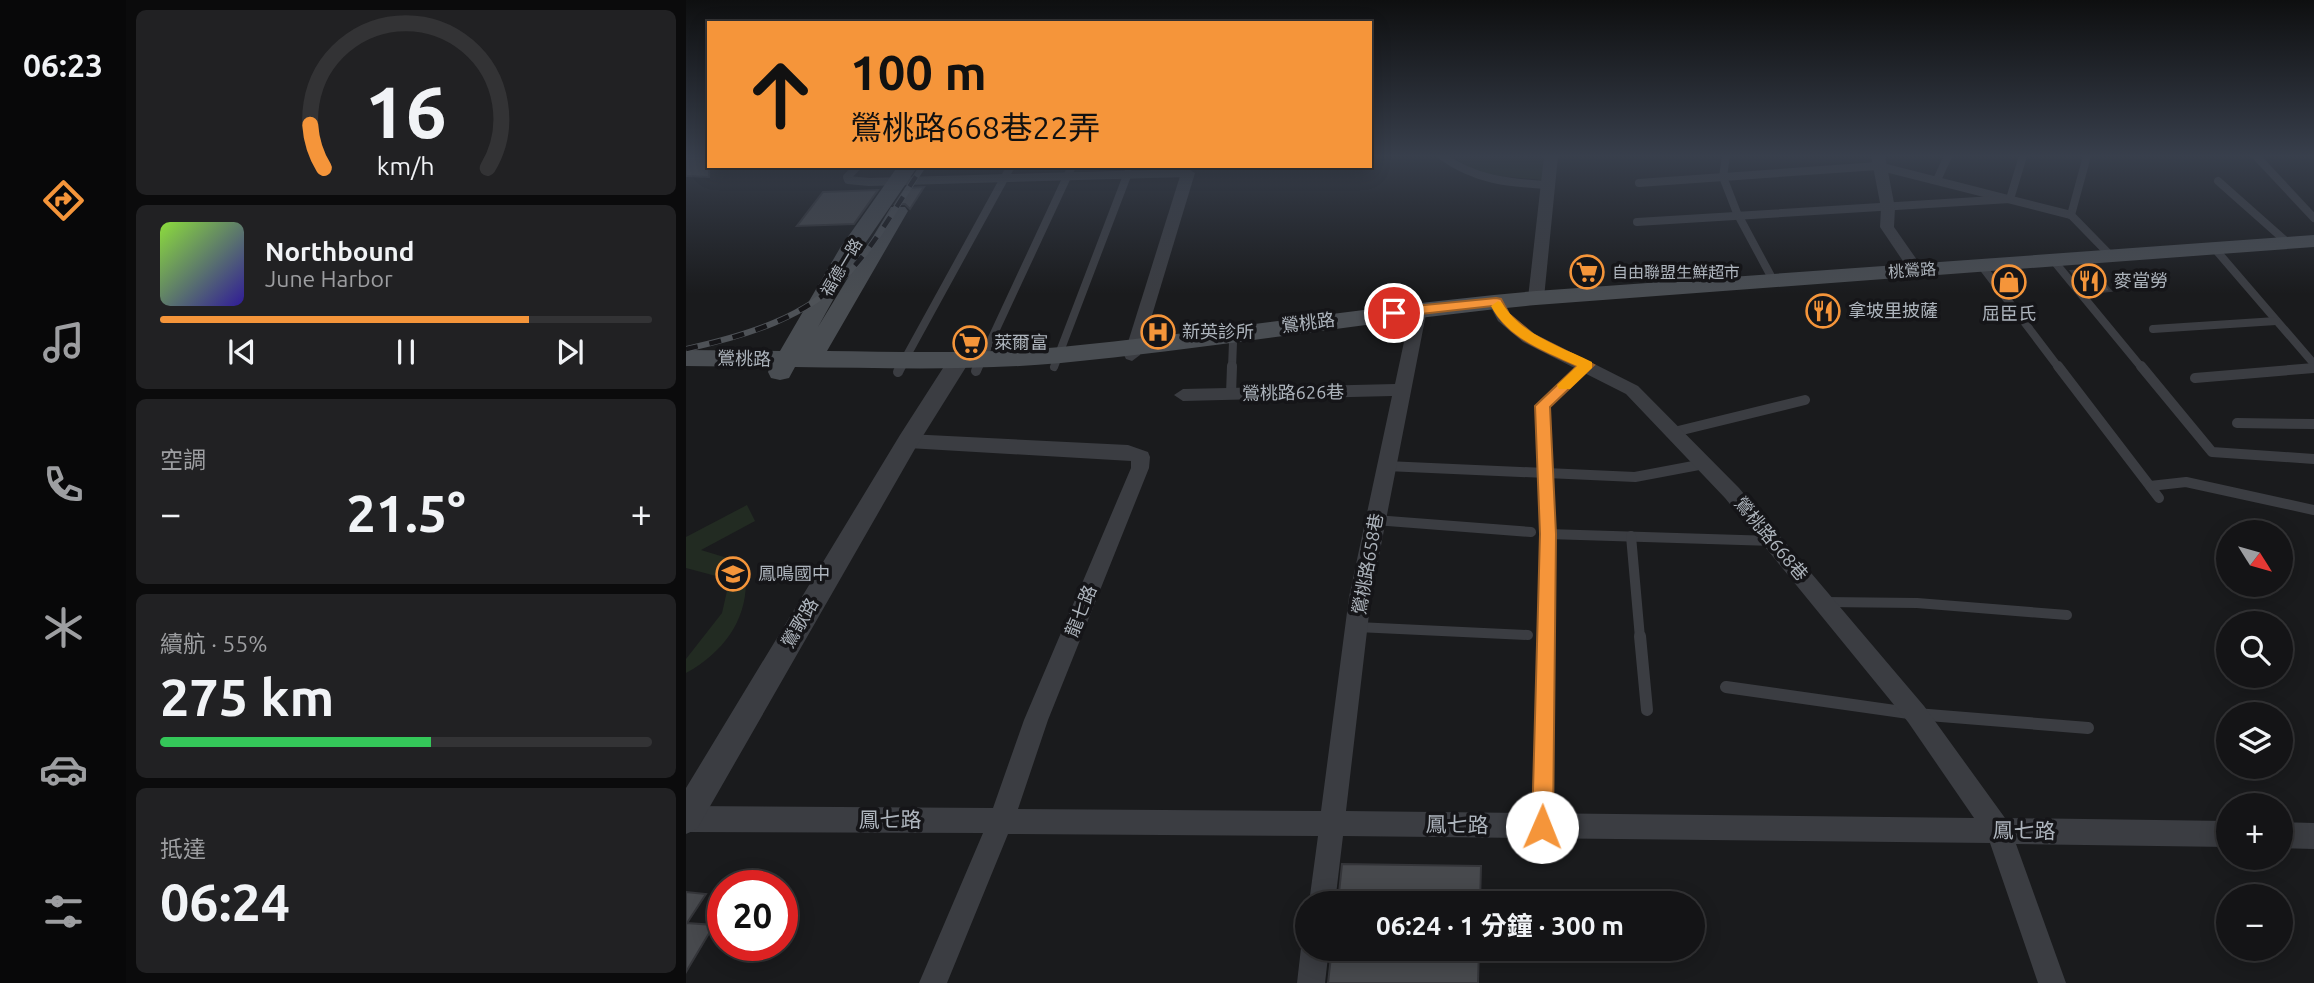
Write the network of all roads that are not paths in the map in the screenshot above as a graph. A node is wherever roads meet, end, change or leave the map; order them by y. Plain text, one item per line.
1 (895, 202) edge
2 (991, 202) edge
3 (1053, 202) edge
4 (1117, 202) edge
5 (1179, 202) edge
6 (1546, 202) edge
7 (1734, 202) edge
8 (1887, 202) edge
9 (1971, 202) edge
10 (2021, 202) edge
11 (2075, 202) edge
12 (2242, 202) edge
13 (2299, 202) edge
14 (1888, 208) junction
15 (2071, 215) junction
16 (1740, 217) junction
17 (2314, 218) edge
18 (1637, 222) dead end
19 (2314, 241) edge
20 (2288, 243) junction
21 (2215, 249) junction
22 (2110, 256) junction
23 (2053, 260) junction
24 (1981, 265) junction
25 (1916, 270) junction
26 (1773, 280) junction
27 (1536, 298) junction
28 (1498, 306) junction
29 (1419, 313) junction
30 (2276, 321) junction
31 (2153, 329) dead end
32 (1233, 342) junction
33 (1133, 350) junction
34 (686, 358) edge
35 (1057, 361) junction
36 (967, 365) junction
37 (1587, 365) junction
38 (796, 366) junction
39 (902, 366) junction
40 (2314, 366) edge
41 (686, 370) edge
42 (2195, 378) dead end
43 (1404, 390) junction
44 (1231, 394) junction
45 (1183, 395) dead end
46 (1805, 400) dead end
47 (2237, 423) dead end
48 (2314, 424) edge
49 (1674, 432) junction
50 (908, 440) junction
51 (2314, 459) edge
52 (1704, 464) junction
53 (1386, 466) junction
54 (1545, 473) junction
55 (2150, 486) junction
56 (2159, 498) dead end
57 (2314, 510) edge
58 (1375, 520) junction
59 (1531, 533) dead end
60 (1548, 534) junction
61 (1631, 537) junction
62 (1773, 541) junction
63 (1825, 602) junction
64 (2067, 615) dead end
65 (1356, 627) junction
66 (1528, 635) dead end
67 (1726, 687) dead end
68 (1647, 710) dead end
69 (1916, 714) junction
70 (2088, 728) dead end
71 (686, 818) edge
72 (1001, 821) junction
73 (1333, 821) junction
74 (1542, 827) junction
75 (1998, 831) junction
76 (2216, 834) edge
77 (2293, 835) edge
78 (2314, 836) edge
79 (1324, 891) edge
80 (1314, 961) edge
81 (933, 983) edge
82 (1311, 983) edge
83 (2052, 983) edge

1 - 38 main road, 福德一路
2 - 39 lane
3 - 36 lane
4 - 35 lane
5 - 33 street
6 - 27 street
7 - 16 lane
8 - 14 street
9 - 14 lane
10 - 15 lane
11 - 15 lane
12 - 20 lane
13 - 17 lane
14 - 16 lane
14 - 25 street
15 - 22 lane
16 - 18 lane
16 - 26 lane
19 - 20 main road, 桃鶯路
20 - 21 main road, 桃鶯路
21 - 22 main road, 桃鶯路
21 - 30 lane
22 - 23 main road, 桃鶯路
23 - 24 main road, 桃鶯路
23 - 51 lane
24 - 25 main road, 桃鶯路
24 - 55 lane
25 - 26 main road, 桃鶯路
26 - 27 main road, 桃鶯路
27 - 28 main road, 鶯桃路
28 - 29 main road, 鶯桃路
28 - 37 street, 鶯桃路668巷
29 - 32 main road, 鶯桃路
29 - 33 main road, 鶯桃路
29 - 43 street, 鶯桃路658巷
30 - 31 lane
30 - 40 lane
32 - 33 main road, 鶯桃路
32 - 44 lane
33 - 35 main road, 鶯桃路
34 - 38 main road, 鶯桃路
35 - 36 main road, 鶯桃路
36 - 39 main road, 鶯桃路
36 - 50 street, 鶯歌路
37 - 49 street, 鶯桃路668巷
37 - 54 lane
38 - 39 main road, 鶯桃路
38 - 41 main road, 鶯桃路
40 - 42 lane
43 - 44 street, 鶯桃路626巷
43 - 53 street, 鶯桃路658巷
44 - 45 street, 鶯桃路626巷
46 - 49 lane
47 - 48 lane
49 - 52 street, 鶯桃路668巷
50 - 71 street, 鶯歌路
50 - 72 street, 龍七路
52 - 54 lane
52 - 62 street, 鶯桃路668巷
53 - 54 lane
53 - 58 street, 鶯桃路658巷
54 - 60 lane
55 - 56 lane
55 - 57 lane
58 - 59 lane
58 - 65 street, 鶯桃路658巷
60 - 61 lane
60 - 74 lane
61 - 62 lane
61 - 68 lane
62 - 63 street, 鶯桃路668巷
63 - 64 lane
63 - 69 street, 鶯桃路668巷
65 - 66 lane
65 - 73 street, 鶯桃路658巷
67 - 69 lane
69 - 70 lane
69 - 75 street, 鶯桃路668巷
71 - 72 street, 鳳七路
72 - 73 street, 鳳七路
72 - 81 street, 龍七路
73 - 74 street, 鳳七路
73 - 79 street, 鶯桃路658巷
74 - 75 street, 鳳七路
75 - 76 street, 鳳七路
75 - 83 street, 鶯桃路668巷
77 - 78 street
80 - 82 street

